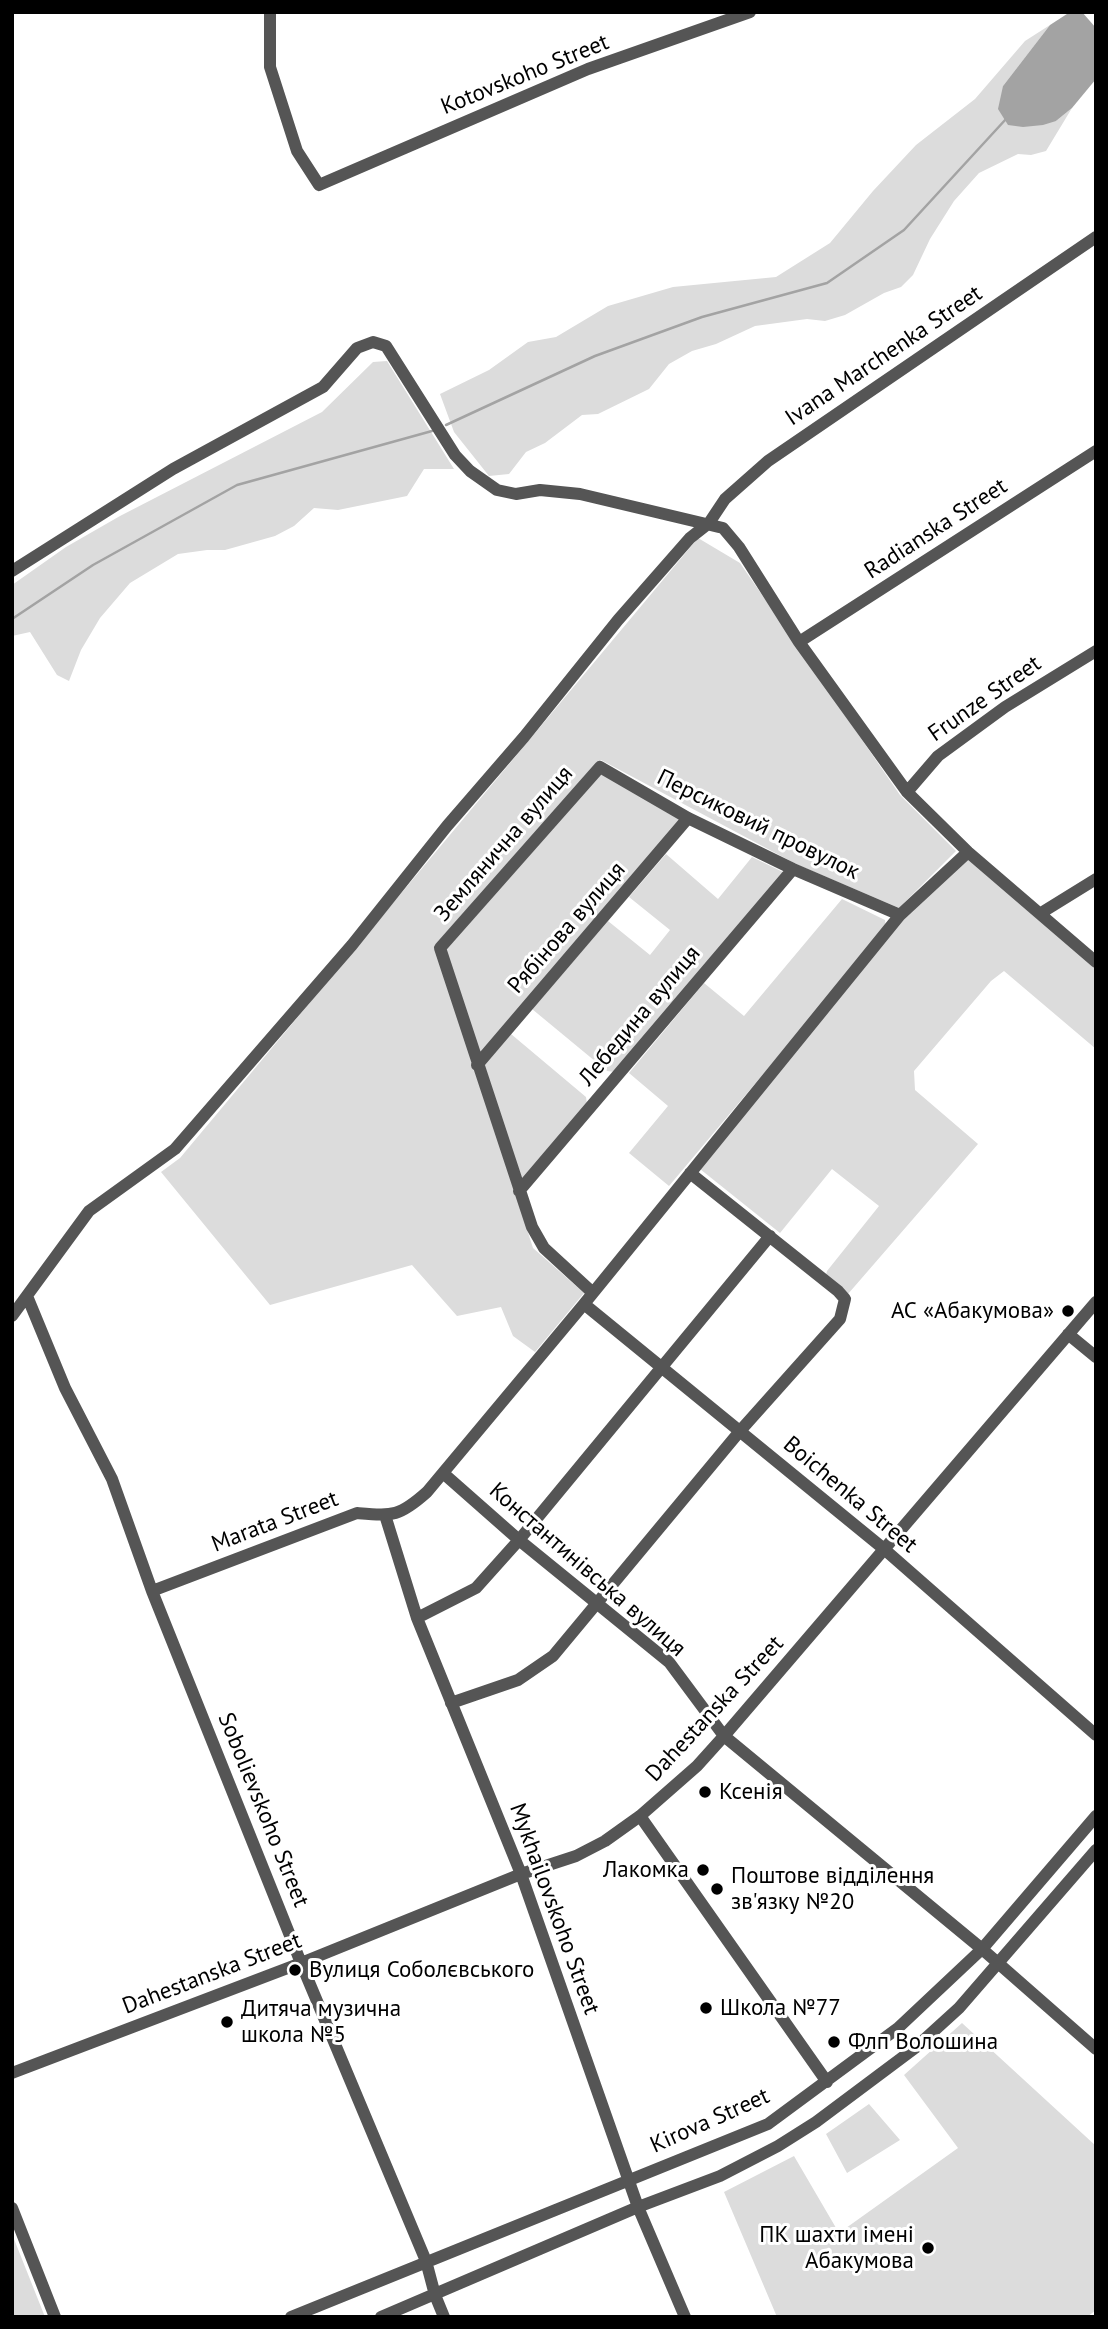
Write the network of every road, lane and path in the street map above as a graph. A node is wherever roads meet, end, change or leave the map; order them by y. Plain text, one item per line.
1 (270, 12) edge
2 (750, 12) edge
3 (1096, 237) edge
4 (1096, 451) edge
5 (709, 523) junction
6 (12, 571) edge
7 (799, 642) junction
8 (1096, 651) edge
9 (600, 767) joint
10 (907, 792) junction
11 (688, 818) junction
12 (968, 852) junction
13 (793, 869) junction
14 (1096, 879) edge
15 (1041, 913) junction
16 (900, 915) junction
17 (1096, 962) edge
18 (477, 1065) junction
19 (690, 1173) junction
20 (519, 1191) junction
21 (770, 1236) junction
22 (593, 1293) junction
23 (27, 1296) junction
24 (1096, 1302) edge
25 (584, 1304) junction
26 (12, 1316) edge
27 (1068, 1334) junction
28 (1096, 1357) edge
29 (660, 1366) junction
30 (740, 1431) junction
31 (443, 1473) junction
32 (385, 1515) junction
33 (519, 1540) junction
34 (884, 1549) junction
35 (152, 1591) junction
36 (597, 1604) junction
37 (416, 1618) junction
38 (452, 1703) junction
39 (1096, 1735) edge
40 (724, 1736) junction
41 (640, 1816) junction
42 (1096, 1816) edge
43 (1096, 1850) edge
44 (521, 1874) junction
45 (982, 1950) junction
46 (301, 1963) junction
47 (998, 1964) junction
48 (1096, 2049) edge
49 (12, 2073) edge
50 (827, 2082) junction
51 (628, 2179) junction
52 (638, 2207) junction
53 (12, 2208) edge
54 (426, 2261) junction
55 (435, 2295) junction
56 (55, 2317) edge
57 (291, 2317) edge
58 (381, 2317) edge
59 (444, 2317) edge
60 (685, 2317) edge

1 - 2 street, Kotovskoho Street
3 - 5 street, Ivana Marchenka Street
4 - 7 street, Radianska Street
5 - 6 street
5 - 7 street
5 - 23 street, Ivana Marchenka Street
7 - 10 street
8 - 10 street, Frunze Street
9 - 11 street, Персиковий провулок
9 - 18 street, Землянична вулиця
10 - 12 street
11 - 13 street, Персиковий провулок
11 - 18 street, Рябінова вулиця
12 - 15 street
12 - 16 street
13 - 16 street, Персиковий провулок
13 - 20 street, Лебедина вулиця
14 - 15 street
15 - 17 street
16 - 19 street
18 - 20 street
19 - 21 street
19 - 22 street
20 - 22 street
21 - 29 street
21 - 30 street
22 - 25 street
23 - 26 street, Ivana Marchenka Street
23 - 35 street, Sobolievskoho Street
24 - 27 street, Dahestanska Street
25 - 29 street, Boichenka Street
25 - 31 street, Marata Street
27 - 28 street
27 - 34 street, Dahestanska Street
29 - 30 street, Boichenka Street
29 - 33 street
30 - 34 street, Boichenka Street
30 - 36 street
31 - 32 street, Marata Street
31 - 33 street, Константинівська вулиця
32 - 35 street, Marata Street
32 - 37 street, Mykhailovskoho Street
33 - 36 street, Константинівська вулиця
33 - 37 street
34 - 39 street, Boichenka Street
34 - 40 street, Dahestanska Street
35 - 46 street, Sobolievskoho Street
36 - 38 street
36 - 40 street, Константинівська вулиця
37 - 38 street, Mykhailovskoho Street
38 - 44 street, Mykhailovskoho Street
40 - 41 street, Dahestanska Street
40 - 45 street, Константинівська вулиця
41 - 44 street, Dahestanska Street
41 - 50 street
42 - 45 street, Kirova Street
43 - 47 street
44 - 46 street, Dahestanska Street
44 - 51 street, Mykhailovskoho Street
45 - 47 street, Константинівська вулиця
45 - 50 street, Kirova Street
46 - 49 street, Dahestanska Street
46 - 54 street, Sobolievskoho Street
47 - 48 street, Константинівська вулиця
47 - 52 street
50 - 51 street, Kirova Street
51 - 52 street, Mykhailovskoho Street
51 - 54 street, Kirova Street
52 - 55 street
52 - 60 street, Mykhailovskoho Street
53 - 56 street
54 - 55 street, Sobolievskoho Street
54 - 57 street, Kirova Street
55 - 58 street
55 - 59 street, Sobolievskoho Street

